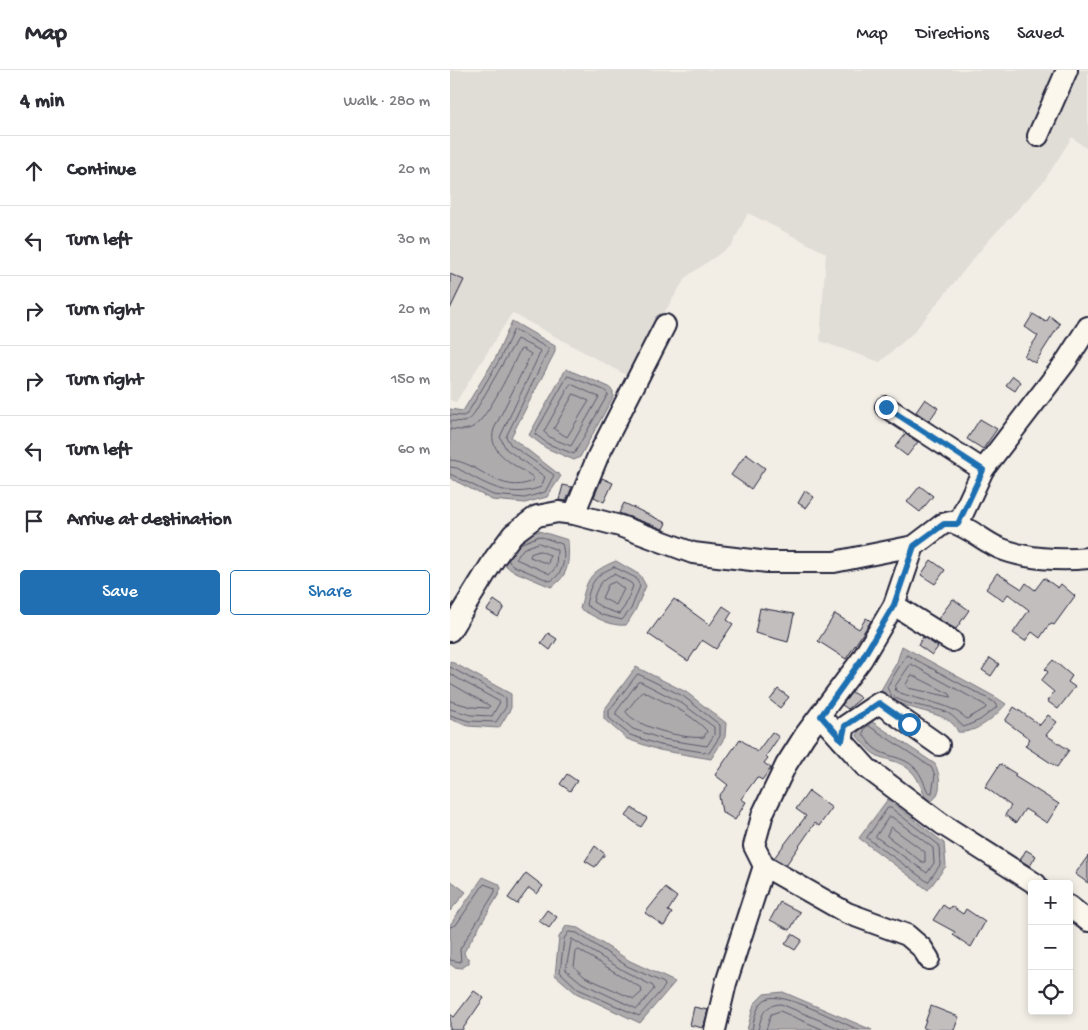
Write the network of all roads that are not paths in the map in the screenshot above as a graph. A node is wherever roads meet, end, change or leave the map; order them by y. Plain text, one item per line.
1 (1067, 70) edge
2 (1038, 136) dead end
3 (665, 325) dead end
4 (1088, 327) edge
5 (886, 407) dead end
6 (983, 470) junction
7 (574, 514) junction
8 (958, 524) junction
9 (914, 546) junction
10 (1088, 558) edge
11 (894, 605) junction
12 (450, 631) edge
13 (952, 641) dead end
14 (821, 716) junction
15 (842, 740) junction
16 (939, 745) dead end
17 (764, 866) junction
18 (1030, 880) edge
19 (1073, 909) edge
20 (1088, 921) edge
21 (929, 959) dead end
22 (715, 1030) edge

1 - 2 street
3 - 7 street
4 - 6 street
5 - 6 street
6 - 8 street
7 - 9 street
7 - 12 street
8 - 9 street
8 - 10 street
9 - 11 street
11 - 13 street
11 - 14 street
14 - 15 street
14 - 17 street
15 - 16 street
15 - 18 street
17 - 21 street
17 - 22 street
19 - 20 street

